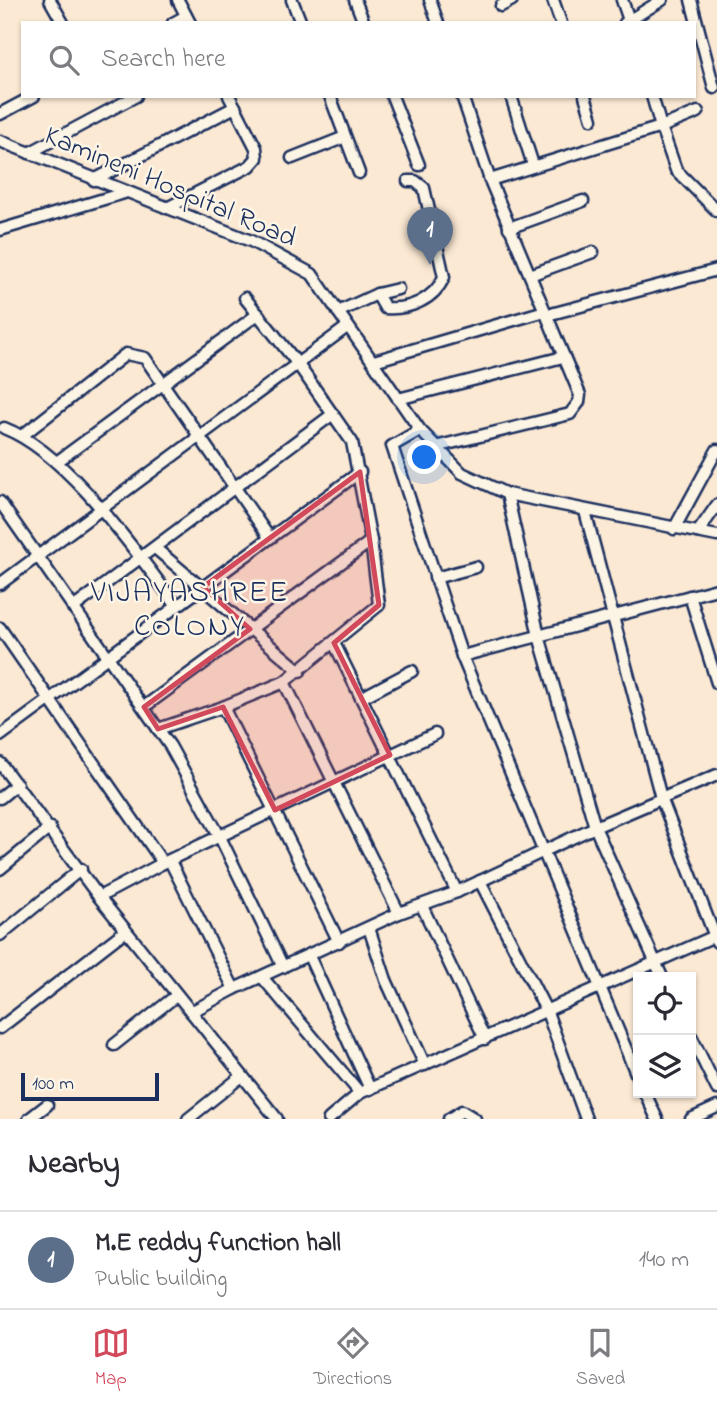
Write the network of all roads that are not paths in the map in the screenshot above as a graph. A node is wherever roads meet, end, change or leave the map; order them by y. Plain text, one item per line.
1 (50, 0) edge
2 (178, 0) edge
3 (292, 0) edge
4 (355, 0) edge
5 (430, 0) edge
6 (512, 0) edge
7 (553, 0) edge
8 (622, 0) edge
9 (662, 0) edge
10 (691, 0) edge
11 (501, 6) dead end
12 (188, 19) edge
13 (62, 21) edge
14 (300, 21) edge
15 (363, 21) edge
16 (437, 21) edge
17 (560, 21) edge
18 (628, 21) edge
19 (630, 21) edge
20 (716, 87) edge
21 (30, 98) edge
22 (132, 98) edge
23 (230, 98) edge
24 (331, 98) edge
25 (393, 98) edge
26 (463, 98) edge
27 (512, 98) edge
28 (585, 98) edge
29 (653, 98) edge
30 (717, 99) edge
31 (235, 107) junction
32 (698, 112) dead end
33 (0, 114) edge
34 (592, 118) dead end
35 (661, 127) junction
36 (345, 137) junction
37 (0, 141) edge
38 (29, 153) junction
39 (292, 158) dead end
40 (533, 165) junction
41 (419, 166) dead end
42 (359, 173) dead end
43 (94, 180) junction
44 (490, 180) junction
45 (408, 181) dead end
46 (124, 192) junction
47 (583, 201) dead end
48 (167, 208) junction
49 (717, 211) edge
50 (509, 228) junction
51 (0, 230) edge
52 (593, 252) dead end
53 (717, 270) edge
54 (530, 275) junction
55 (398, 289) dead end
56 (377, 294) junction
57 (245, 298) dead end
58 (338, 312) junction
59 (546, 313) junction
60 (258, 314) junction
61 (347, 327) junction
62 (563, 357) junction
63 (374, 361) junction
64 (297, 363) junction
65 (160, 383) junction
66 (398, 399) junction
67 (333, 414) junction
68 (4, 428) dead end
69 (420, 430) junction
70 (23, 435) junction
71 (199, 438) junction
72 (435, 447) junction
73 (717, 450) edge
74 (58, 461) junction
75 (360, 472) junction
76 (234, 488) junction
77 (507, 494) junction
78 (0, 502) edge
79 (717, 505) edge
80 (100, 511) junction
81 (585, 511) junction
82 (674, 529) junction
83 (698, 532) junction
84 (717, 536) edge
85 (269, 537) junction
86 (371, 541) junction
87 (155, 548) junction
88 (37, 556) junction
89 (141, 558) junction
90 (476, 567) dead end
91 (435, 578) junction
92 (0, 584) edge
93 (203, 587) junction
94 (717, 589) edge
95 (690, 596) junction
96 (177, 606) junction
97 (74, 607) junction
98 (614, 616) junction
99 (0, 628) edge
100 (250, 629) junction
101 (539, 636) junction
102 (334, 643) junction
103 (108, 656) junction
104 (461, 656) junction
105 (300, 671) junction
106 (412, 671) dead end
107 (284, 682) junction
108 (717, 683) edge
109 (361, 698) junction
110 (51, 699) junction
111 (144, 707) junction
112 (223, 707) junction
113 (158, 729) junction
114 (435, 734) dead end
115 (0, 736) edge
116 (390, 755) junction
117 (0, 763) edge
118 (716, 778) edge
119 (332, 783) junction
120 (17, 784) junction
121 (661, 797) junction
122 (0, 798) edge
123 (275, 810) junction
124 (595, 827) junction
125 (50, 828) junction
126 (220, 837) junction
127 (545, 851) junction
128 (166, 862) junction
129 (0, 869) edge
130 (80, 869) junction
131 (480, 881) junction
132 (457, 892) junction
133 (99, 897) junction
134 (422, 906) junction
135 (399, 914) junction
136 (369, 928) junction
137 (125, 931) junction
138 (0, 935) edge
139 (716, 938) edge
140 (339, 942) junction
141 (309, 956) junction
142 (655, 963) junction
143 (283, 967) junction
144 (660, 972) edge
145 (262, 977) junction
146 (234, 989) junction
147 (599, 989) junction
148 (177, 995) junction
149 (191, 1012) junction
150 (547, 1012) junction
151 (0, 1028) edge
152 (485, 1039) junction
153 (114, 1045) dead end
154 (696, 1046) edge
155 (425, 1065) junction
156 (633, 1067) edge
157 (242, 1076) junction
158 (717, 1089) edge
159 (365, 1091) junction
160 (647, 1098) edge
161 (47, 1105) dead end
162 (717, 1107) edge
163 (29, 1119) edge
164 (188, 1119) edge
165 (277, 1119) edge
166 (329, 1119) edge
167 (449, 1119) edge
168 (475, 1119) edge
169 (586, 1119) edge
170 (656, 1119) edge
171 (691, 1119) edge

1 - 13 street
2 - 12 street
3 - 14 street
4 - 15 street
5 - 16 street
6 - 11 street
7 - 17 street
8 - 18 street
9 - 19 street
10 - 20 street
20 - 30 street
21 - 33 street
22 - 38 street
23 - 31 street
24 - 36 street
25 - 41 street
26 - 44 street
27 - 40 street
28 - 34 street
29 - 35 street
31 - 43 street
31 - 48 street
32 - 35 street
35 - 40 street
35 - 49 street
36 - 39 street
36 - 42 street
37 - 38 street, Kamineni Hospital Road
38 - 43 street, Kamineni Hospital Road
40 - 44 street
43 - 46 street, Kamineni Hospital Road
44 - 50 street
45 - 56 street
46 - 48 street, Kamineni Hospital Road
46 - 51 street
47 - 50 street
48 - 58 street, Kamineni Hospital Road
50 - 54 street
52 - 54 street
53 - 59 street
54 - 59 street
55 - 56 street
56 - 58 street
57 - 60 street
58 - 61 street, Kamineni Hospital Road
59 - 62 street
59 - 63 street
60 - 64 street
60 - 65 street
61 - 63 street, Kamineni Hospital Road
61 - 64 street
62 - 66 street
62 - 72 street
63 - 66 street, Kamineni Hospital Road
64 - 67 street
64 - 71 street
65 - 70 street
65 - 71 street
65 - 74 street
66 - 69 street, Kamineni Hospital Road
67 - 75 street
67 - 76 street
68 - 70 street
69 - 72 street, Kamineni Hospital Road
69 - 91 street
70 - 74 street
71 - 76 street
71 - 80 street
72 - 77 street, Kamineni Hospital Road
73 - 82 street
74 - 80 street
75 - 85 street
75 - 86 street
76 - 85 street
76 - 87 street
77 - 81 street, Kamineni Hospital Road
77 - 101 street
78 - 88 street
79 - 83 street
80 - 88 street
80 - 89 street
81 - 82 street, Kamineni Hospital Road
81 - 98 street
82 - 83 street, Kamineni Hospital Road
83 - 84 street, Kamineni Hospital Road
85 - 93 street
86 - 100 street
86 - 102 street
87 - 89 street
87 - 93 street
88 - 92 street
88 - 97 street
89 - 96 street
89 - 97 street
90 - 91 street
91 - 104 street
93 - 96 street
93 - 100 street
94 - 95 street
95 - 98 street
95 - 108 street
96 - 103 street
97 - 103 street
98 - 101 street
98 - 121 street
99 - 110 street
100 - 105 street
100 - 111 street
101 - 104 street
101 - 124 street
102 - 105 street
102 - 109 street
103 - 110 street
103 - 111 street
104 - 127 street
105 - 107 street
106 - 109 street
107 - 112 street
107 - 119 street
109 - 116 street
110 - 115 street
110 - 128 street
111 - 113 street
112 - 113 street
112 - 123 street
113 - 126 street
114 - 116 street
116 - 119 street
116 - 132 street
117 - 120 street
118 - 121 street
119 - 123 street
119 - 135 street
120 - 122 street
120 - 125 street
121 - 124 street
121 - 139 street
123 - 126 street
123 - 140 street
124 - 127 street
124 - 142 street
125 - 129 street
125 - 130 street
126 - 128 street
126 - 143 street
127 - 131 street
127 - 147 street
128 - 133 street
128 - 146 street
130 - 133 street
130 - 138 street
131 - 132 street
131 - 150 street
132 - 134 street
133 - 137 street
134 - 135 street
134 - 152 street
135 - 136 street
136 - 140 street
136 - 155 street
137 - 148 street
137 - 151 street
139 - 142 street
140 - 141 street
141 - 143 street
141 - 159 street
142 - 144 street
142 - 147 street
143 - 145 street
145 - 146 street
145 - 159 street
146 - 149 street
147 - 150 street
147 - 156 street
148 - 149 street
148 - 153 street
149 - 157 street
150 - 152 street
150 - 169 street
152 - 155 street
154 - 158 street
155 - 159 street
157 - 164 street
157 - 165 street
159 - 166 street
160 - 170 street
161 - 163 street
162 - 171 street
167 - 168 street

